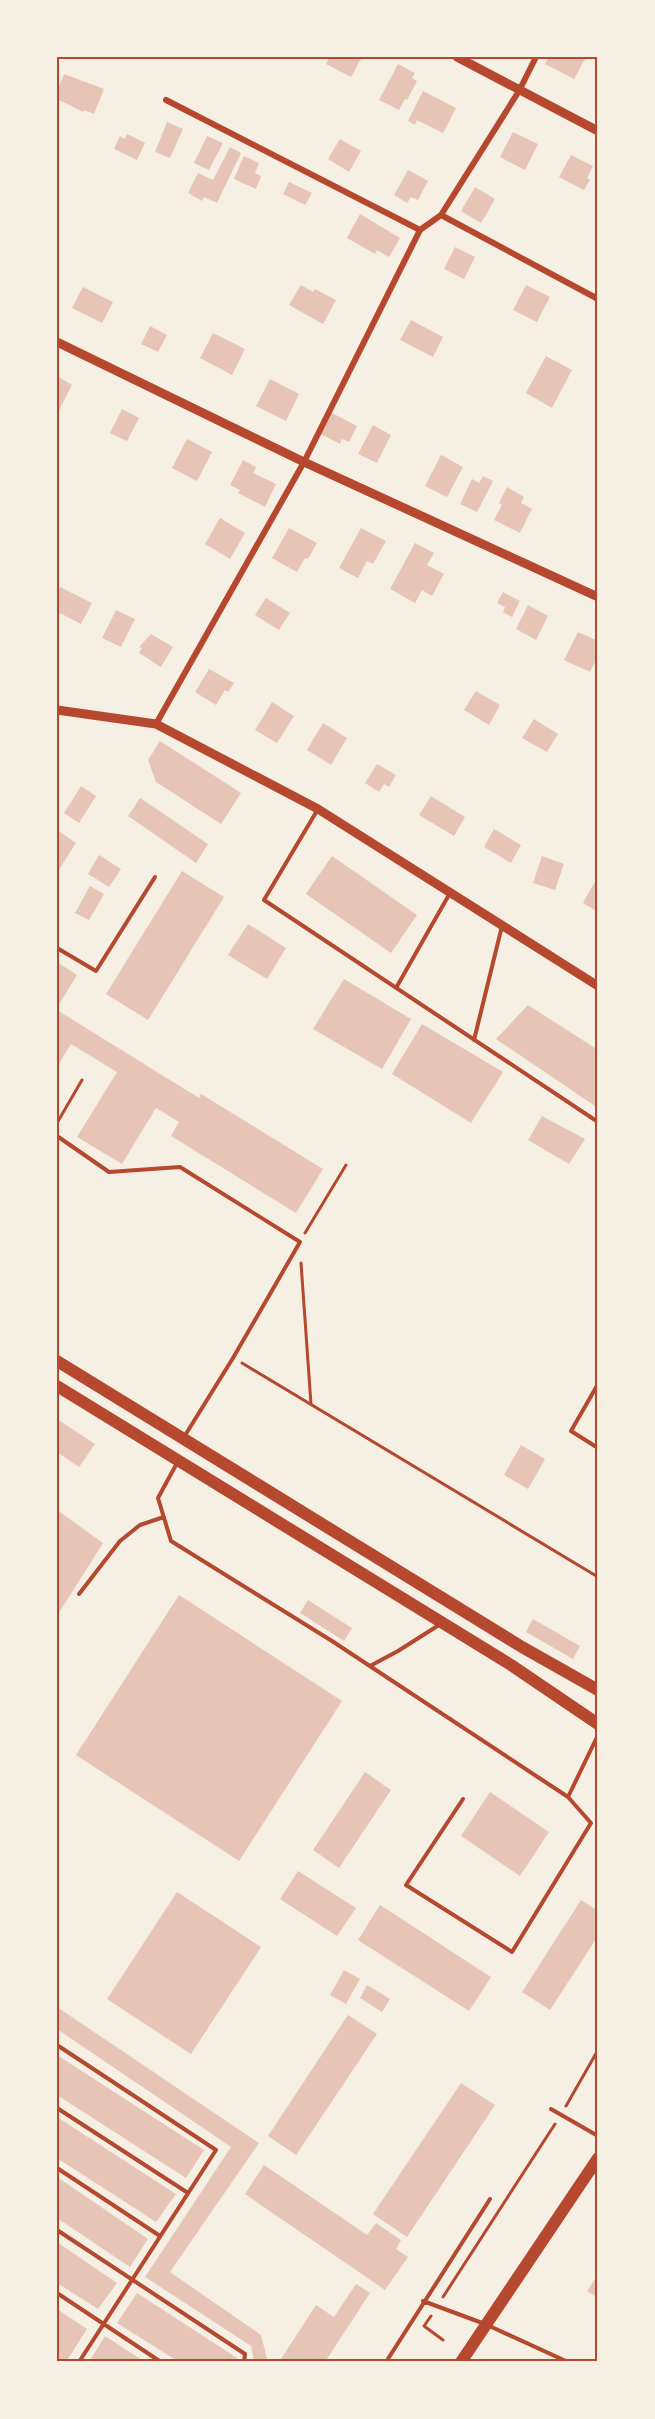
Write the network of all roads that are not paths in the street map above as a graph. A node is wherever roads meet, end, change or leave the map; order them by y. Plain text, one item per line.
1 (457, 57) edge
2 (536, 57) edge
3 (519, 91) junction
4 (166, 100) dead end
5 (598, 131) edge
6 (441, 215) junction
7 (420, 230) junction
8 (598, 299) edge
9 (57, 342) edge
10 (304, 462) junction
11 (598, 597) edge
12 (57, 710) edge
13 (156, 724) junction
14 (318, 809) junction
15 (155, 877) dead end
16 (450, 893) junction
17 (502, 925) junction
18 (57, 948) edge
19 (598, 986) edge
20 (396, 988) junction
21 (474, 1040) junction
22 (598, 1122) edge
23 (57, 1136) edge
24 (57, 1360) edge
25 (598, 1384) edge
26 (57, 1386) edge
27 (184, 1438) junction
28 (598, 1448) edge
29 (179, 1459) junction
30 (164, 1517) junction
31 (79, 1594) dead end
32 (442, 1622) junction
33 (370, 1666) junction
34 (598, 1690) edge
35 (598, 1724) edge
36 (598, 1735) edge
37 (568, 1797) junction
38 (463, 1799) dead end
39 (57, 2045) edge
40 (57, 2108) edge
41 (551, 2109) dead end
42 (598, 2136) edge
43 (598, 2158) edge
44 (57, 2168) edge
45 (188, 2193) junction
46 (490, 2199) dead end
47 (57, 2230) edge
48 (160, 2236) junction
49 (131, 2279) junction
50 (57, 2293) edge
51 (423, 2301) junction
52 (104, 2324) junction
53 (485, 2324) junction
54 (79, 2362) edge
55 (161, 2362) edge
56 (244, 2362) edge
57 (386, 2362) edge
58 (460, 2362) edge
59 (568, 2362) edge

1 - 3 street
2 - 3 street
3 - 5 street
3 - 6 street
4 - 7 street
6 - 7 street
6 - 8 street
7 - 10 street
9 - 10 street
10 - 11 street
10 - 13 street
12 - 13 street
13 - 14 street
14 - 16 street
14 - 20 lane
15 - 18 lane
16 - 17 street
16 - 20 lane
17 - 19 street
17 - 21 lane
20 - 21 lane
21 - 22 lane
23 - 27 lane
24 - 27 main road
25 - 28 lane
26 - 29 main road
27 - 34 main road
29 - 30 lane
29 - 32 main road
30 - 31 lane
30 - 33 lane
32 - 33 lane
32 - 35 main road
33 - 37 lane
36 - 37 lane
37 - 38 lane
39 - 45 lane
40 - 45 lane
41 - 42 lane
43 - 53 main road
44 - 48 lane
45 - 48 lane
46 - 51 lane
47 - 49 lane
48 - 49 lane
49 - 52 lane
49 - 56 lane
50 - 52 lane
51 - 53 lane
51 - 57 lane
52 - 54 lane
52 - 55 lane
53 - 58 main road
53 - 59 lane

